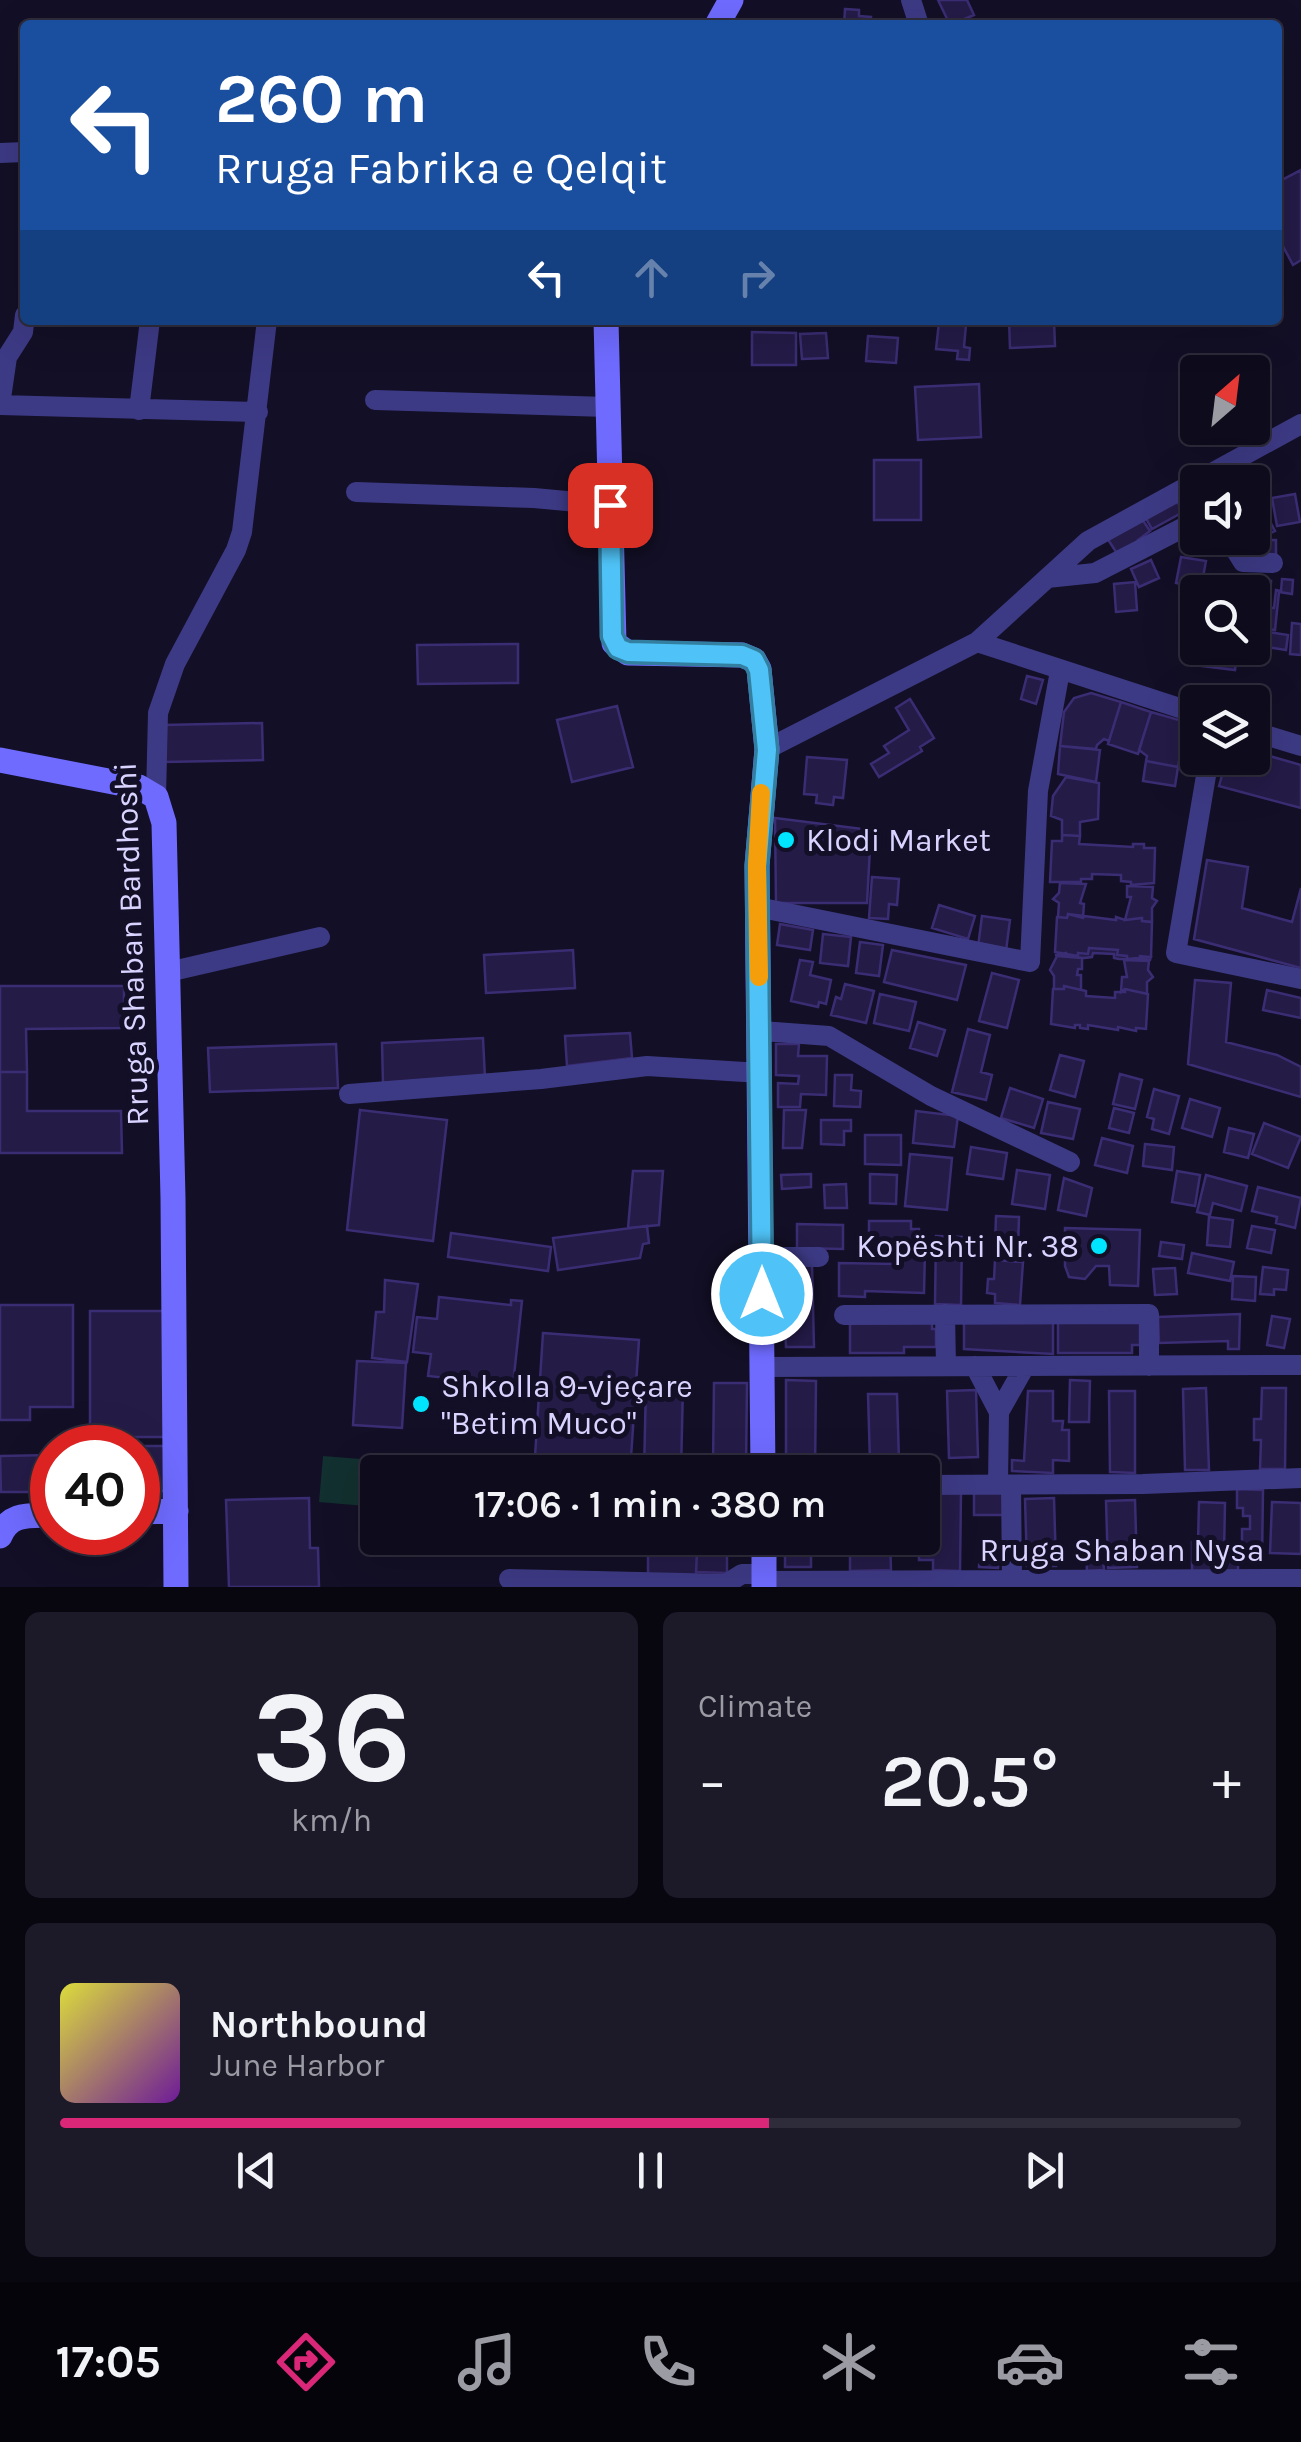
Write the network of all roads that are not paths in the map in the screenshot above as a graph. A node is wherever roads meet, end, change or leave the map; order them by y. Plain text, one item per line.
1 (24, 325) edge
2 (149, 325) edge
3 (266, 325) edge
4 (606, 325) edge
5 (7, 345) edge
6 (375, 400) dead end
7 (0, 405) edge
8 (608, 407) junction
9 (139, 410) junction
10 (258, 412) junction
11 (1301, 424) edge
12 (356, 492) dead end
13 (610, 505) junction
14 (1180, 529) edge
15 (1239, 555) edge
16 (1272, 562) dead end
17 (1047, 578) junction
18 (977, 642) junction
19 (1060, 671) junction
20 (1180, 708) edge
21 (1270, 737) edge
22 (1301, 746) edge
23 (767, 750) junction
24 (0, 760) edge
25 (1206, 775) edge
26 (156, 797) junction
27 (758, 907) junction
28 (320, 938) dead end
29 (168, 972) junction
30 (1301, 980) edge
31 (760, 1032) junction
32 (761, 1073) junction
33 (348, 1094) dead end
34 (1070, 1162) dead end
35 (762, 1256) junction
36 (818, 1256) dead end
37 (844, 1314) dead end
38 (945, 1314) junction
39 (762, 1366) junction
40 (946, 1366) junction
41 (975, 1366) junction
42 (1025, 1366) junction
43 (1149, 1366) junction
44 (1301, 1366) edge
45 (1000, 1412) junction
46 (763, 1455) edge
47 (1301, 1478) edge
48 (940, 1484) edge
49 (1004, 1484) junction
50 (176, 1510) junction
51 (160, 1511) edge
52 (30, 1517) edge
53 (0, 1536) edge
54 (764, 1555) edge
55 (508, 1579) dead end
56 (1012, 1580) junction
57 (764, 1581) edge
58 (1294, 1582) edge
59 (531, 1584) edge
60 (980, 1584) edge
61 (1078, 1584) edge
62 (1169, 1584) edge
63 (176, 1587) edge

1 - 5 street
2 - 9 street
3 - 10 street, Rruga Shaban Bardhoshi
4 - 8 street
5 - 7 street
6 - 8 street
7 - 9 street
8 - 13 street
9 - 10 street
10 - 26 street, Rruga Shaban Bardhoshi
11 - 17 street
12 - 13 street
13 - 23 street
14 - 17 street
15 - 16 street
17 - 18 street
18 - 19 street
18 - 23 street
19 - 20 street
19 - 27 street
21 - 22 street
23 - 27 street
24 - 26 street
25 - 30 street
26 - 29 street, Rruga Shaban Bardhoshi
27 - 31 street
28 - 29 street
29 - 50 street, Rruga Shaban Bardhoshi
31 - 32 street
31 - 34 street
32 - 33 street
32 - 35 street
35 - 36 street
35 - 39 street
37 - 38 street
38 - 40 street
38 - 43 street
39 - 40 street
39 - 46 street
40 - 41 street
41 - 42 street
41 - 45 street
42 - 43 street
42 - 45 street
43 - 44 street
45 - 49 street
47 - 49 street
48 - 49 street
49 - 56 street
50 - 51 street
50 - 63 street, Rruga Shaban Bardhoshi
52 - 53 street
54 - 57 street
55 - 59 street, Rruga Shaban Nysa
56 - 60 street, Rruga Shaban Nysa
56 - 61 street, Rruga Shaban Nysa
57 - 59 street, Rruga Shaban Nysa
57 - 60 street, Rruga Shaban Nysa
58 - 62 street, Rruga Shaban Nysa
61 - 62 street, Rruga Shaban Nysa

